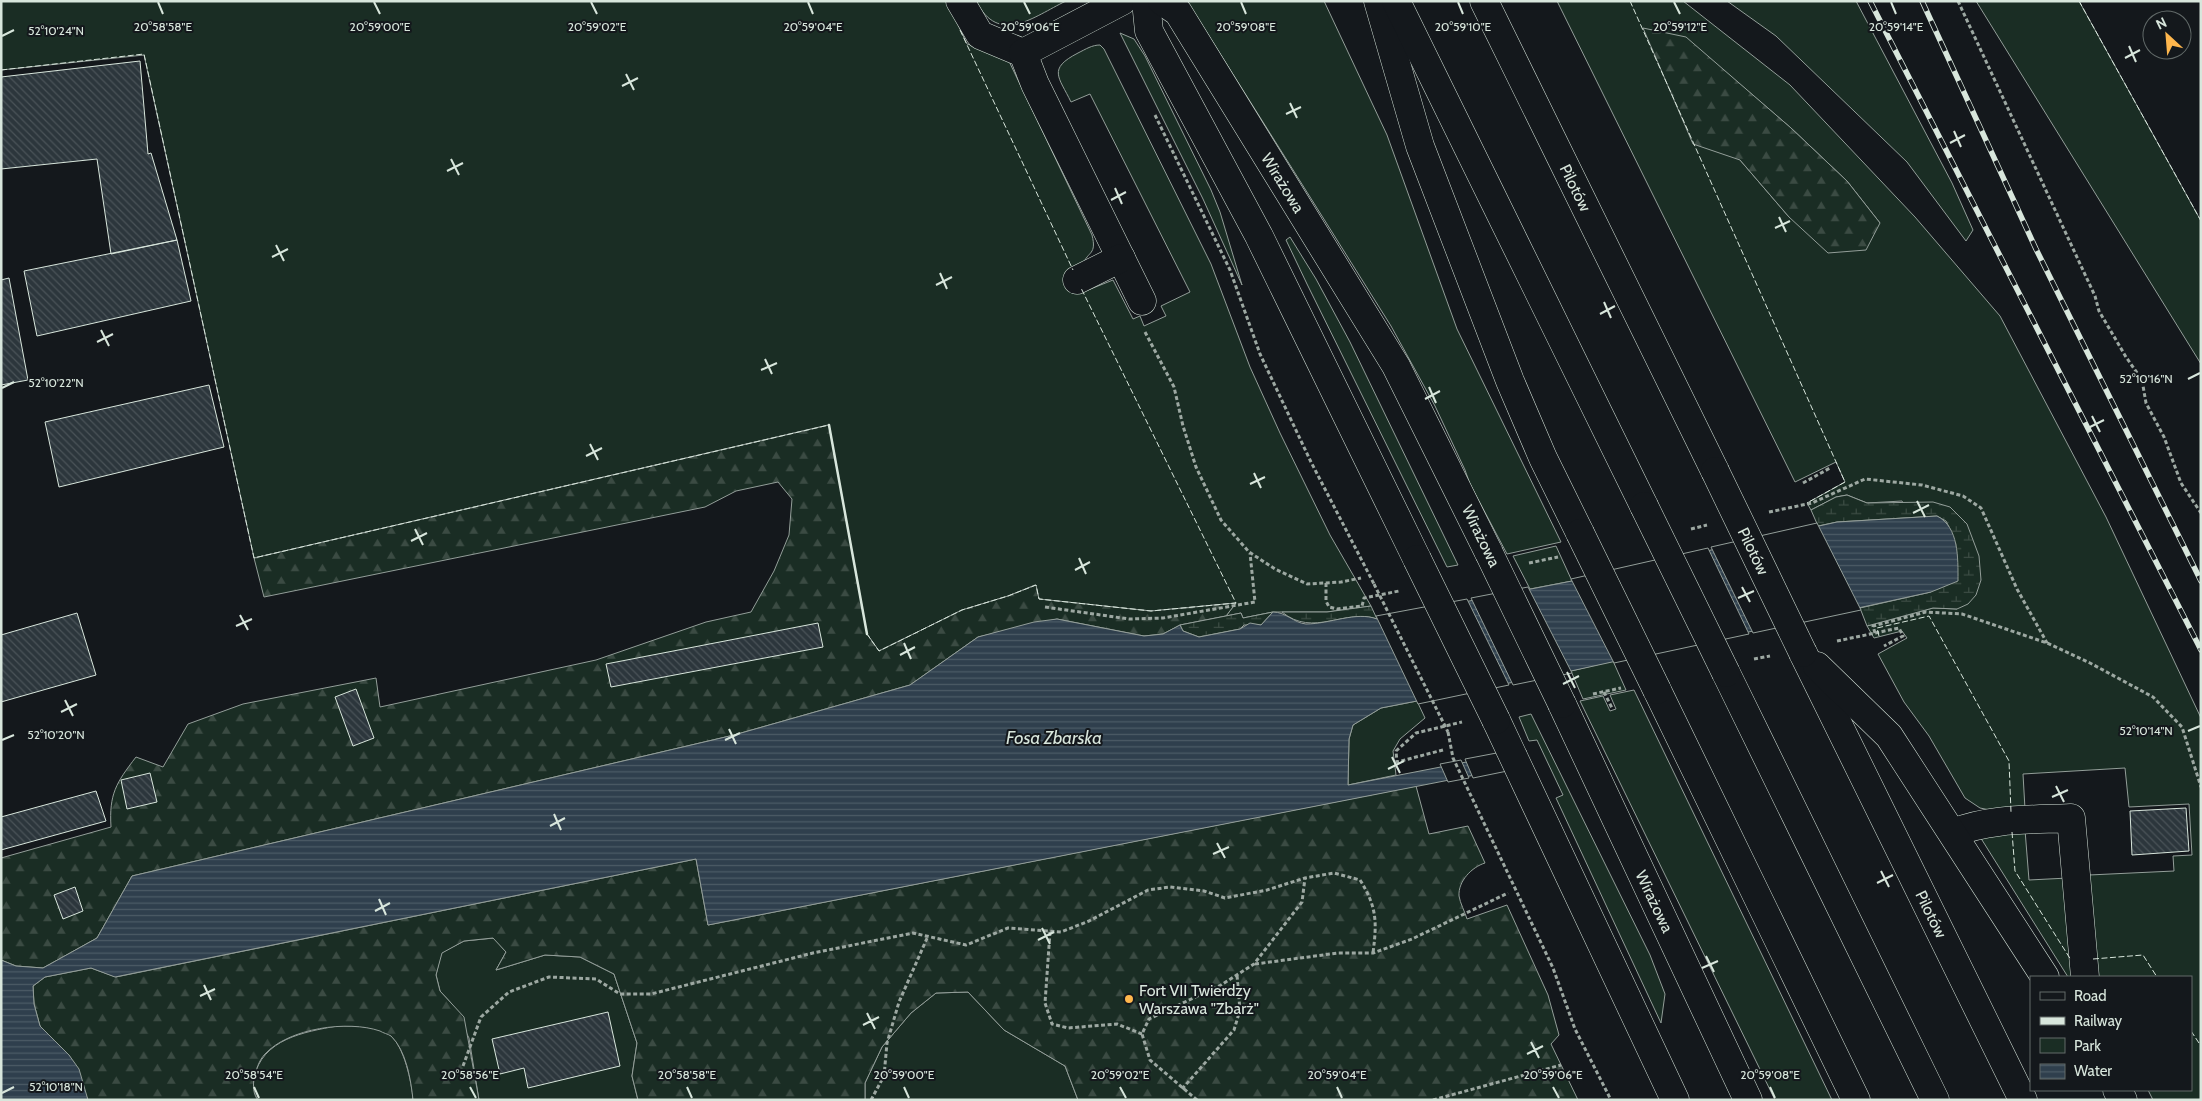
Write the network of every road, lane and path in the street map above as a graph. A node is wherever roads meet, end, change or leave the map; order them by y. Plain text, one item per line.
1 (960, 1) edge
2 (1122, 1) edge
3 (1146, 1) edge
4 (1162, 1) edge
5 (1378, 1) edge
6 (1396, 1) edge
7 (1484, 1) edge
8 (1958, 1) edge
9 (1024, 54) junction
10 (1151, 107) dead end
11 (1121, 258) junction
12 (1077, 280) dead end
13 (1142, 301) dead end
14 (1143, 329) dead end
15 (1830, 468) dead end
16 (1803, 482) dead end
17 (2201, 513) edge
18 (1250, 552) junction
19 (1361, 578) dead end
20 (1326, 583) junction
21 (1364, 598) dead end
22 (1045, 607) dead end
23 (1884, 646) dead end
24 (1803, 653) junction
25 (1604, 692) dead end
26 (1612, 708) dead end
27 (1425, 730) dead end
28 (1443, 750) dead end
29 (2201, 787) edge
30 (1953, 833) junction
31 (1306, 878) junction
32 (1508, 893) dead end
33 (1050, 932) junction
34 (928, 936) junction
35 (1372, 953) junction
36 (1254, 964) junction
37 (1237, 975) junction
38 (2044, 976) edge
39 (2085, 976) edge
40 (1142, 1034) junction
41 (1561, 1065) dead end
42 (463, 1066) dead end
43 (1182, 1089) junction
44 (871, 1100) edge
45 (1197, 1100) edge
46 (1433, 1100) edge
47 (1611, 1100) edge
48 (1675, 1100) edge
49 (1748, 1100) edge
50 (1856, 1100) edge
51 (1935, 1100) edge
52 (2023, 1100) edge

1 - 9 main road
2 - 9 main road
3 - 48 main road, bridge
4 - 49 main road, Wirażowa, bridge
5 - 50 main road, bridge
6 - 51 main road, bridge
7 - 24 main road, Pilotów, bridge
8 - 17 path
9 - 11 main road
10 - 47 path, bridge
11 - 12 main road
11 - 13 main road
14 - 18 path
15 - 16 path
18 - 20 path
18 - 22 path
19 - 20 path
20 - 21 path
23 - 29 path
24 - 30 main road
24 - 52 main road, Pilotów
25 - 26 path
27 - 28 path
30 - 38 main road
30 - 39 main road
31 - 33 path
31 - 35 path
31 - 36 path
32 - 35 path
33 - 34 path
33 - 40 path
34 - 42 path
34 - 44 path
35 - 36 path
36 - 37 path
37 - 40 path
37 - 43 path
40 - 43 path
41 - 46 path
43 - 45 path

